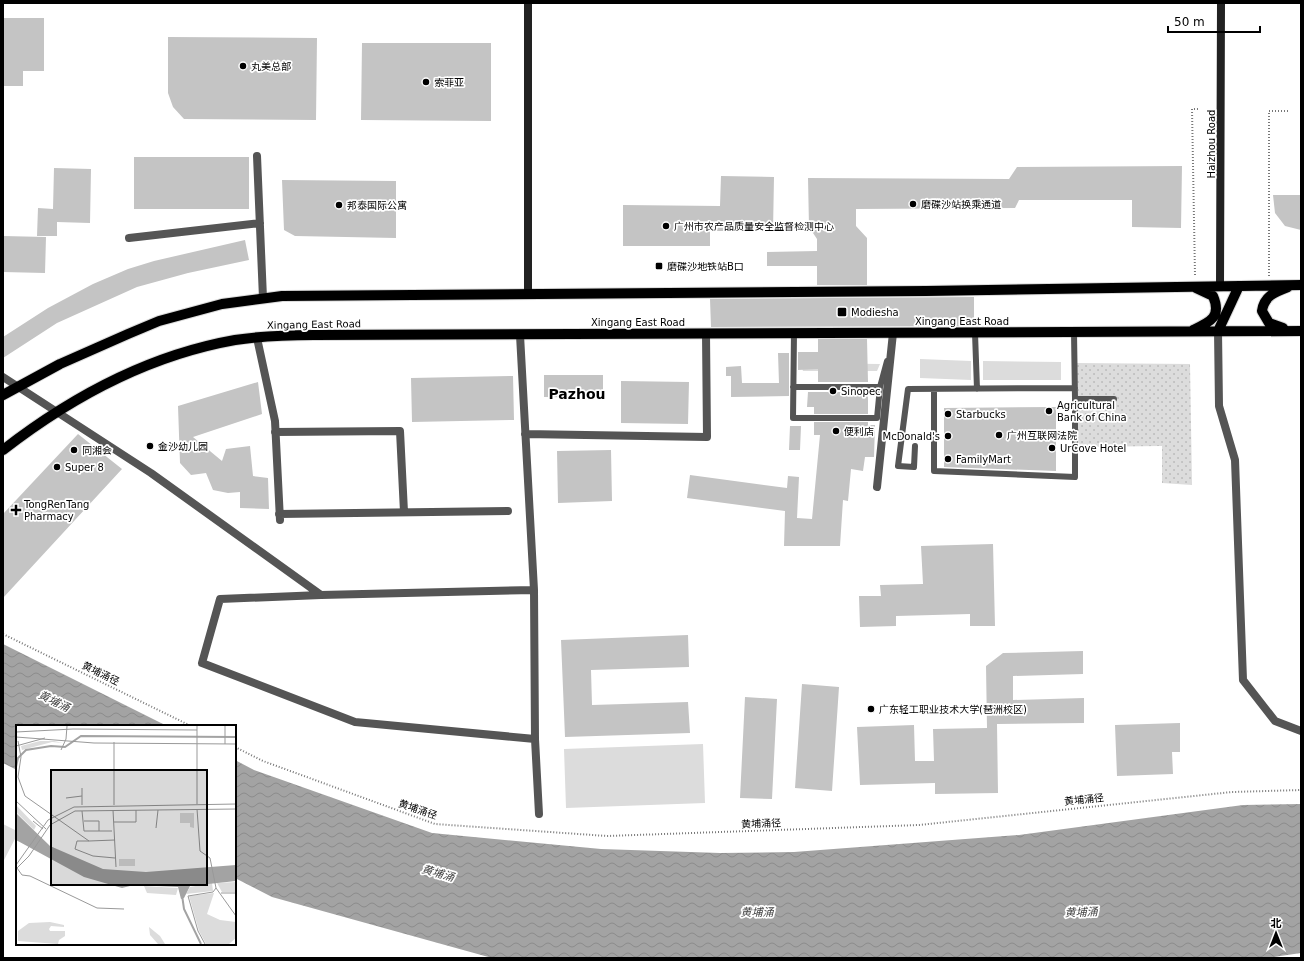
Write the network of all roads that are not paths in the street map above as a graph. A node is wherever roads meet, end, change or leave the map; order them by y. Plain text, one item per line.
1 (528, 3) edge
2 (1221, 3) edge
3 (257, 156) dead end
4 (260, 223) junction
5 (129, 238) dead end
6 (1298, 285) edge
7 (1192, 286) junction
8 (1220, 286) junction
9 (1239, 286) junction
10 (528, 293) junction
11 (263, 298) junction
12 (1298, 331) edge
13 (1074, 332) junction
14 (1190, 332) junction
15 (1218, 332) junction
16 (794, 333) junction
17 (893, 333) junction
18 (975, 333) junction
19 (706, 334) junction
20 (520, 335) junction
21 (257, 338) junction
22 (892, 346) junction
23 (3, 377) edge
24 (18, 386) junction
25 (793, 387) junction
26 (880, 387) junction
27 (1075, 388) junction
28 (934, 389) junction
29 (977, 389) junction
30 (3, 395) edge
31 (1075, 399) junction
32 (1114, 399) dead end
33 (56, 412) junction
34 (275, 432) junction
35 (525, 434) junction
36 (915, 446) dead end
37 (3, 450) edge
38 (877, 487) dead end
39 (508, 511) dead end
40 (404, 512) junction
41 (534, 590) junction
42 (321, 595) junction
43 (1301, 731) edge
44 (535, 739) junction
45 (539, 814) dead end

1 - 10 street
2 - 8 street, Haizhou Road
3 - 4 street
4 - 5 street
4 - 11 street
6 - 9 main road
6 - 12 main road
7 - 8 main road
7 - 10 main road
7 - 14 main road
8 - 9 main road
9 - 15 main road
10 - 11 main road
11 - 24 main road
12 - 15 main road, Xingang East Road
13 - 14 main road, Xingang East Road
13 - 18 main road, Xingang East Road
13 - 27 lane
14 - 15 main road, Xingang East Road
15 - 43 street
16 - 17 main road, Xingang East Road
16 - 19 main road, Xingang East Road
16 - 25 lane
17 - 18 main road, Xingang East Road
17 - 22 street
18 - 29 lane
19 - 20 main road, Xingang East Road
19 - 35 street
20 - 21 main road, Xingang East Road
20 - 35 street
21 - 33 main road, Xingang East Road
21 - 34 street
22 - 26 lane
22 - 38 street
23 - 24 street
24 - 30 main road
24 - 33 street
25 - 26 lane
25 - 26 lane
27 - 29 lane
27 - 31 lane
28 - 29 lane
28 - 31 lane
28 - 36 lane
31 - 32 lane
33 - 37 main road, Xingang East Road
33 - 42 street
34 - 40 street
34 - 40 street
35 - 41 street
39 - 40 street
41 - 42 street
41 - 44 street
42 - 44 street
44 - 45 street

